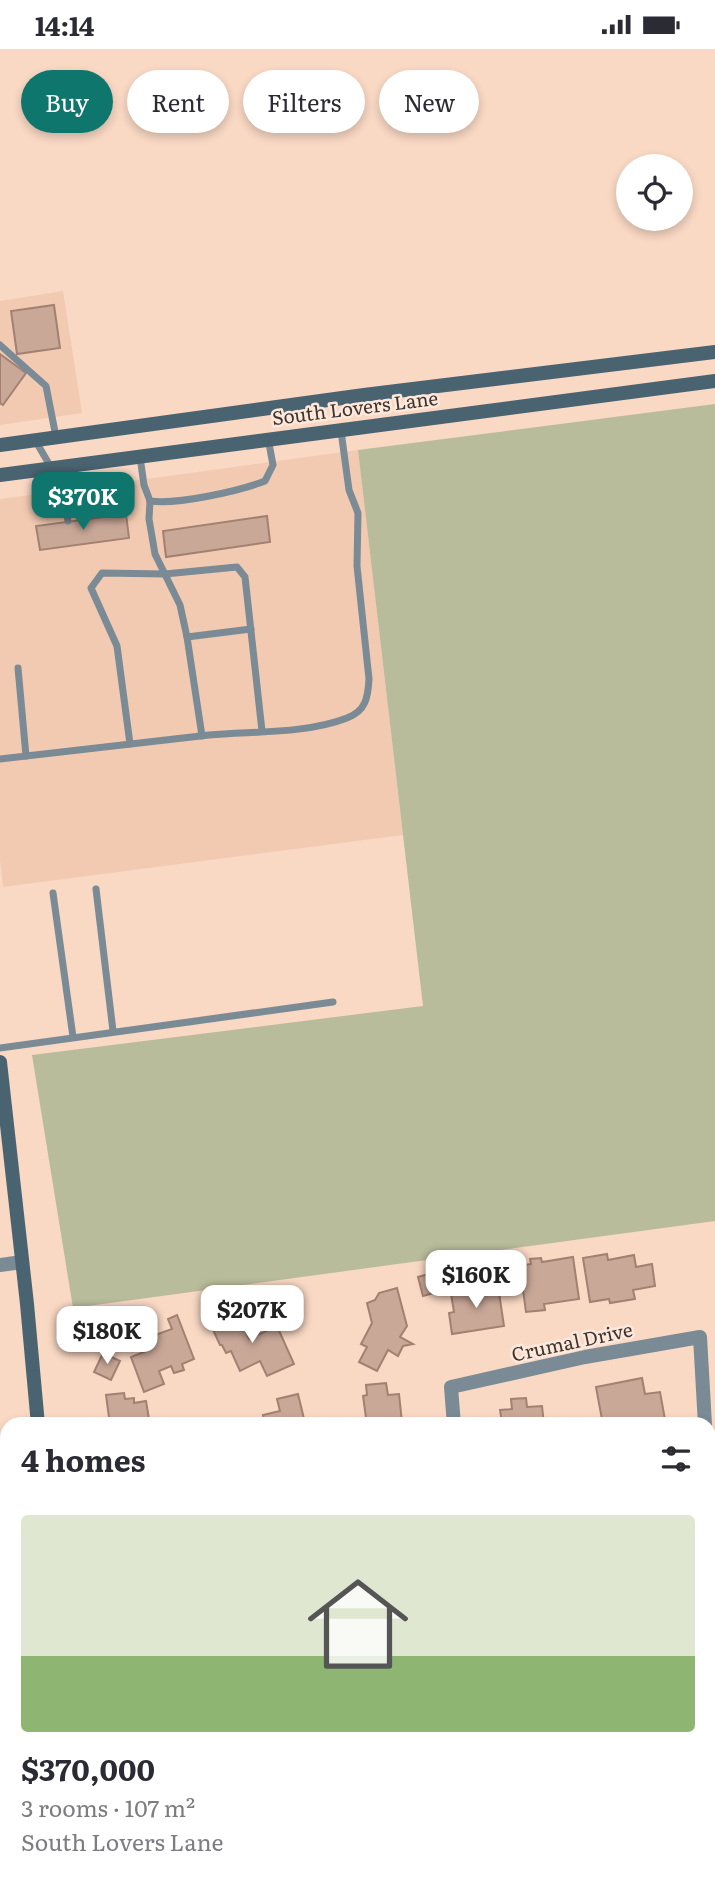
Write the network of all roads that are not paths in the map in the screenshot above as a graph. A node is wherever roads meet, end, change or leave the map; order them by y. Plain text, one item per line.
1 (0, 345) edge
2 (715, 352) edge
3 (715, 381) edge
4 (340, 429) junction
5 (56, 437) junction
6 (268, 438) junction
7 (36, 440) junction
8 (0, 445) edge
9 (140, 456) junction
10 (53, 467) junction
11 (0, 475) edge
12 (150, 501) junction
13 (68, 521) dead end
14 (165, 574) junction
15 (251, 629) junction
16 (187, 637) junction
17 (18, 669) dead end
18 (262, 731) junction
19 (202, 736) junction
20 (130, 744) junction
21 (26, 756) junction
22 (0, 759) edge
23 (96, 889) dead end
24 (53, 893) dead end
25 (333, 1002) dead end
26 (113, 1031) junction
27 (74, 1037) junction
28 (0, 1048) edge
29 (0, 1062) edge
30 (22, 1262) junction
31 (0, 1265) edge
32 (27, 1304) junction
33 (37, 1417) edge
34 (47, 1417) edge
35 (453, 1417) edge
36 (705, 1417) edge

1 - 5 lane
2 - 5 main road, South Lovers Lane
3 - 4 main road, South Lovers Lane
4 - 6 main road, South Lovers Lane
4 - 18 lane
5 - 7 main road, South Lovers Lane
6 - 9 main road, South Lovers Lane
6 - 12 lane
7 - 8 main road, South Lovers Lane
7 - 10 lane
9 - 10 main road, South Lovers Lane
9 - 12 lane
10 - 11 main road, South Lovers Lane
10 - 13 lane
12 - 14 lane
14 - 15 lane
14 - 16 lane
14 - 20 lane
15 - 16 lane
15 - 18 lane
16 - 19 lane
17 - 21 lane
18 - 19 lane
19 - 20 lane
20 - 21 lane
21 - 22 lane
23 - 26 lane
24 - 27 lane
25 - 26 lane
26 - 27 lane
27 - 28 lane
29 - 30 main road
30 - 31 street
30 - 32 main road
32 - 33 main road
32 - 34 main road
35 - 36 street, Crumal Drive

